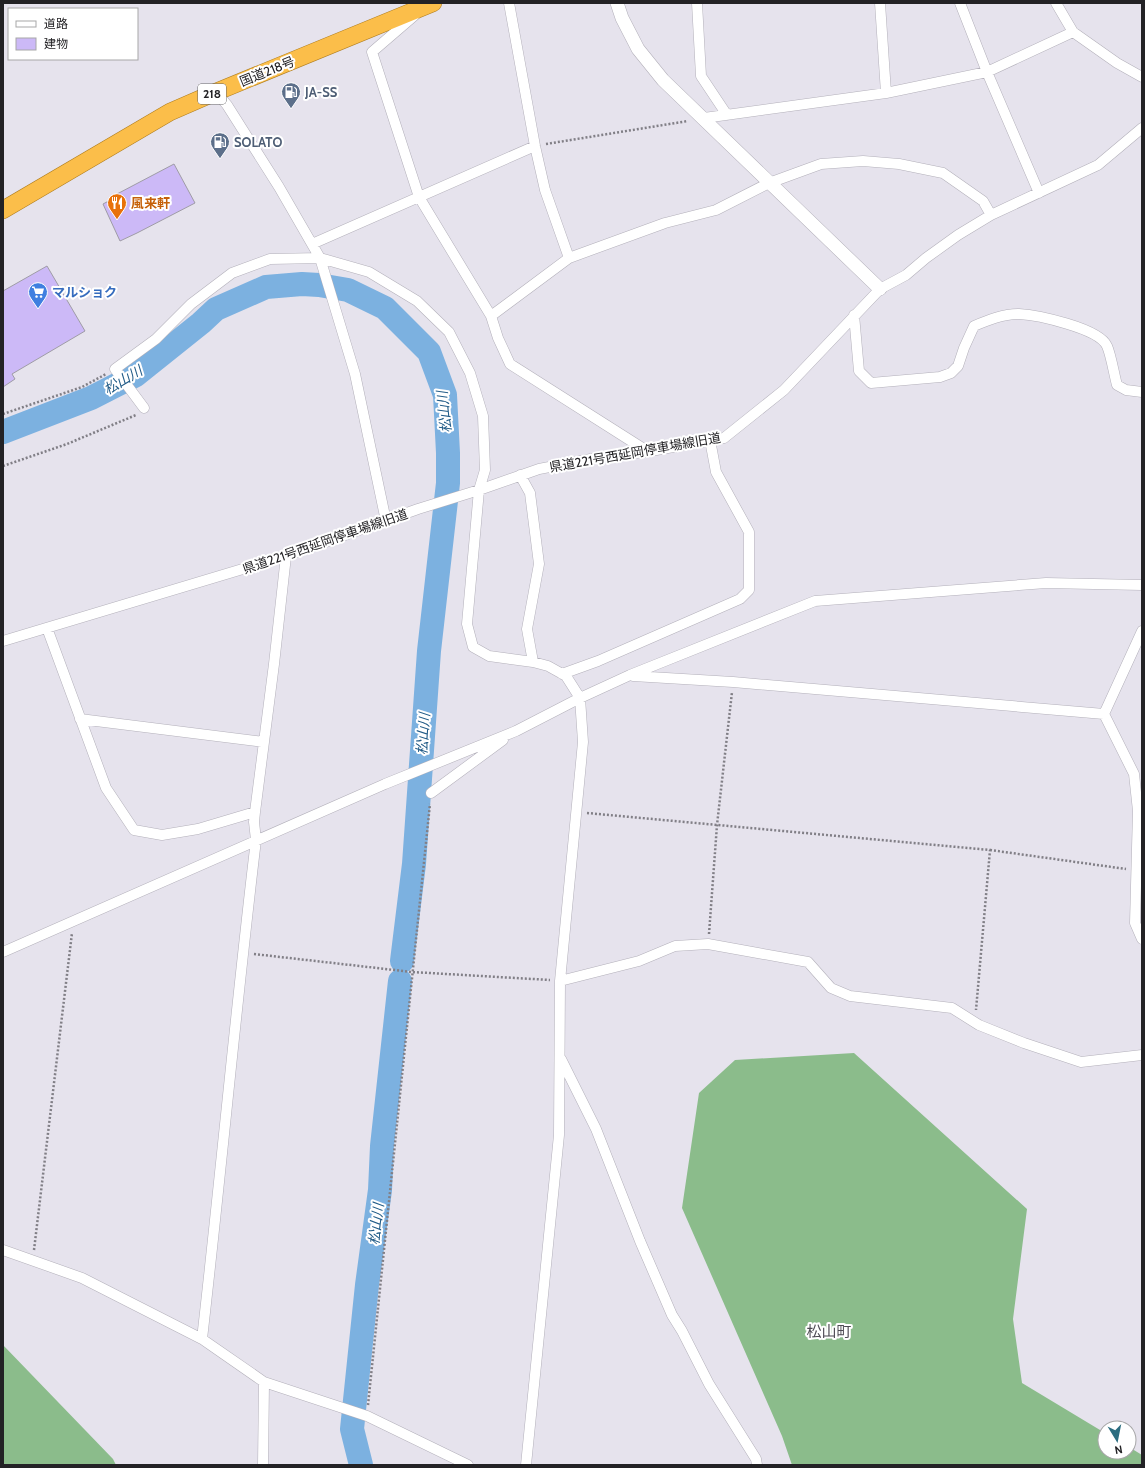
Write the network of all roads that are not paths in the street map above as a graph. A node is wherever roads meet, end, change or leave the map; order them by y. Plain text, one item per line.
1 (510, 3) edge
2 (617, 3) edge
3 (698, 3) edge
4 (880, 3) edge
5 (960, 3) edge
6 (1056, 3) edge
7 (430, 4) edge
8 (1073, 32) junction
9 (987, 72) junction
10 (1142, 77) edge
11 (216, 92) junction
12 (886, 94) junction
13 (726, 115) junction
14 (704, 118) junction
15 (1142, 128) edge
16 (535, 146) junction
17 (769, 183) junction
18 (1039, 193) junction
19 (418, 198) junction
20 (3, 210) edge
21 (991, 215) junction
22 (312, 244) junction
23 (569, 258) junction
24 (320, 259) junction
25 (880, 289) junction
26 (854, 315) junction
27 (491, 316) junction
28 (1142, 392) edge
29 (144, 408) road end
30 (710, 440) junction
31 (647, 451) junction
32 (520, 476) junction
33 (479, 490) junction
34 (386, 521) junction
35 (286, 556) junction
36 (1142, 585) edge
37 (47, 628) junction
38 (1142, 631) edge
39 (3, 641) edge
40 (533, 662) junction
41 (562, 674) junction
42 (630, 675) junction
43 (580, 698) junction
44 (1104, 714) junction
45 (80, 719) junction
46 (516, 731) junction
47 (264, 742) junction
48 (431, 793) road end
49 (255, 812) junction
50 (256, 840) junction
51 (1142, 939) edge
52 (3, 952) edge
53 (560, 981) junction
54 (1142, 1055) edge
55 (560, 1058) junction
56 (3, 1250) edge
57 (202, 1339) junction
58 (264, 1382) junction
59 (263, 1465) edge
60 (468, 1465) edge
61 (526, 1465) edge
62 (757, 1465) edge

1 - 16 street
2 - 14 street
3 - 13 street
4 - 12 street
5 - 9 street
6 - 8 street
7 - 11 highway, 国道218号 / 218
7 - 19 street
8 - 9 street
8 - 10 street
9 - 12 street
9 - 18 street
11 - 20 highway, 国道218号 / 218
11 - 22 street
12 - 13 street
13 - 14 street
14 - 17 street
15 - 18 street, 県道221号西延岡停車場線旧道
16 - 19 street
16 - 23 street
17 - 21 street
17 - 23 street
17 - 25 street
18 - 21 street, 県道221号西延岡停車場線旧道
19 - 22 street
19 - 27 street
21 - 25 street, 県道221号西延岡停車場線旧道
22 - 24 street
23 - 27 street
24 - 29 street
24 - 33 street
24 - 34 street
25 - 26 street, 県道221号西延岡停車場線旧道
26 - 28 street
26 - 30 street, 県道221号西延岡停車場線旧道
27 - 31 street
30 - 31 street, 県道221号西延岡停車場線旧道
30 - 41 street
31 - 32 street, 県道221号西延岡停車場線旧道
32 - 33 street, 県道221号西延岡停車場線旧道
32 - 40 street
33 - 34 street, 県道221号西延岡停車場線旧道
33 - 40 street
34 - 35 street, 県道221号西延岡停車場線旧道
35 - 37 street, 県道221号西延岡停車場線旧道
35 - 47 street
36 - 42 street
37 - 39 street, 県道221号西延岡停車場線旧道
37 - 45 street
38 - 44 street
40 - 41 street
41 - 43 street
42 - 43 street
42 - 44 street
43 - 46 street
43 - 53 street
44 - 51 street
45 - 47 street
45 - 49 street
46 - 48 street
46 - 50 street
47 - 49 street
49 - 50 street
50 - 52 street
50 - 57 street
53 - 54 street
53 - 55 street
55 - 61 street
55 - 62 street
56 - 57 street
57 - 58 street
58 - 59 street
58 - 60 street

